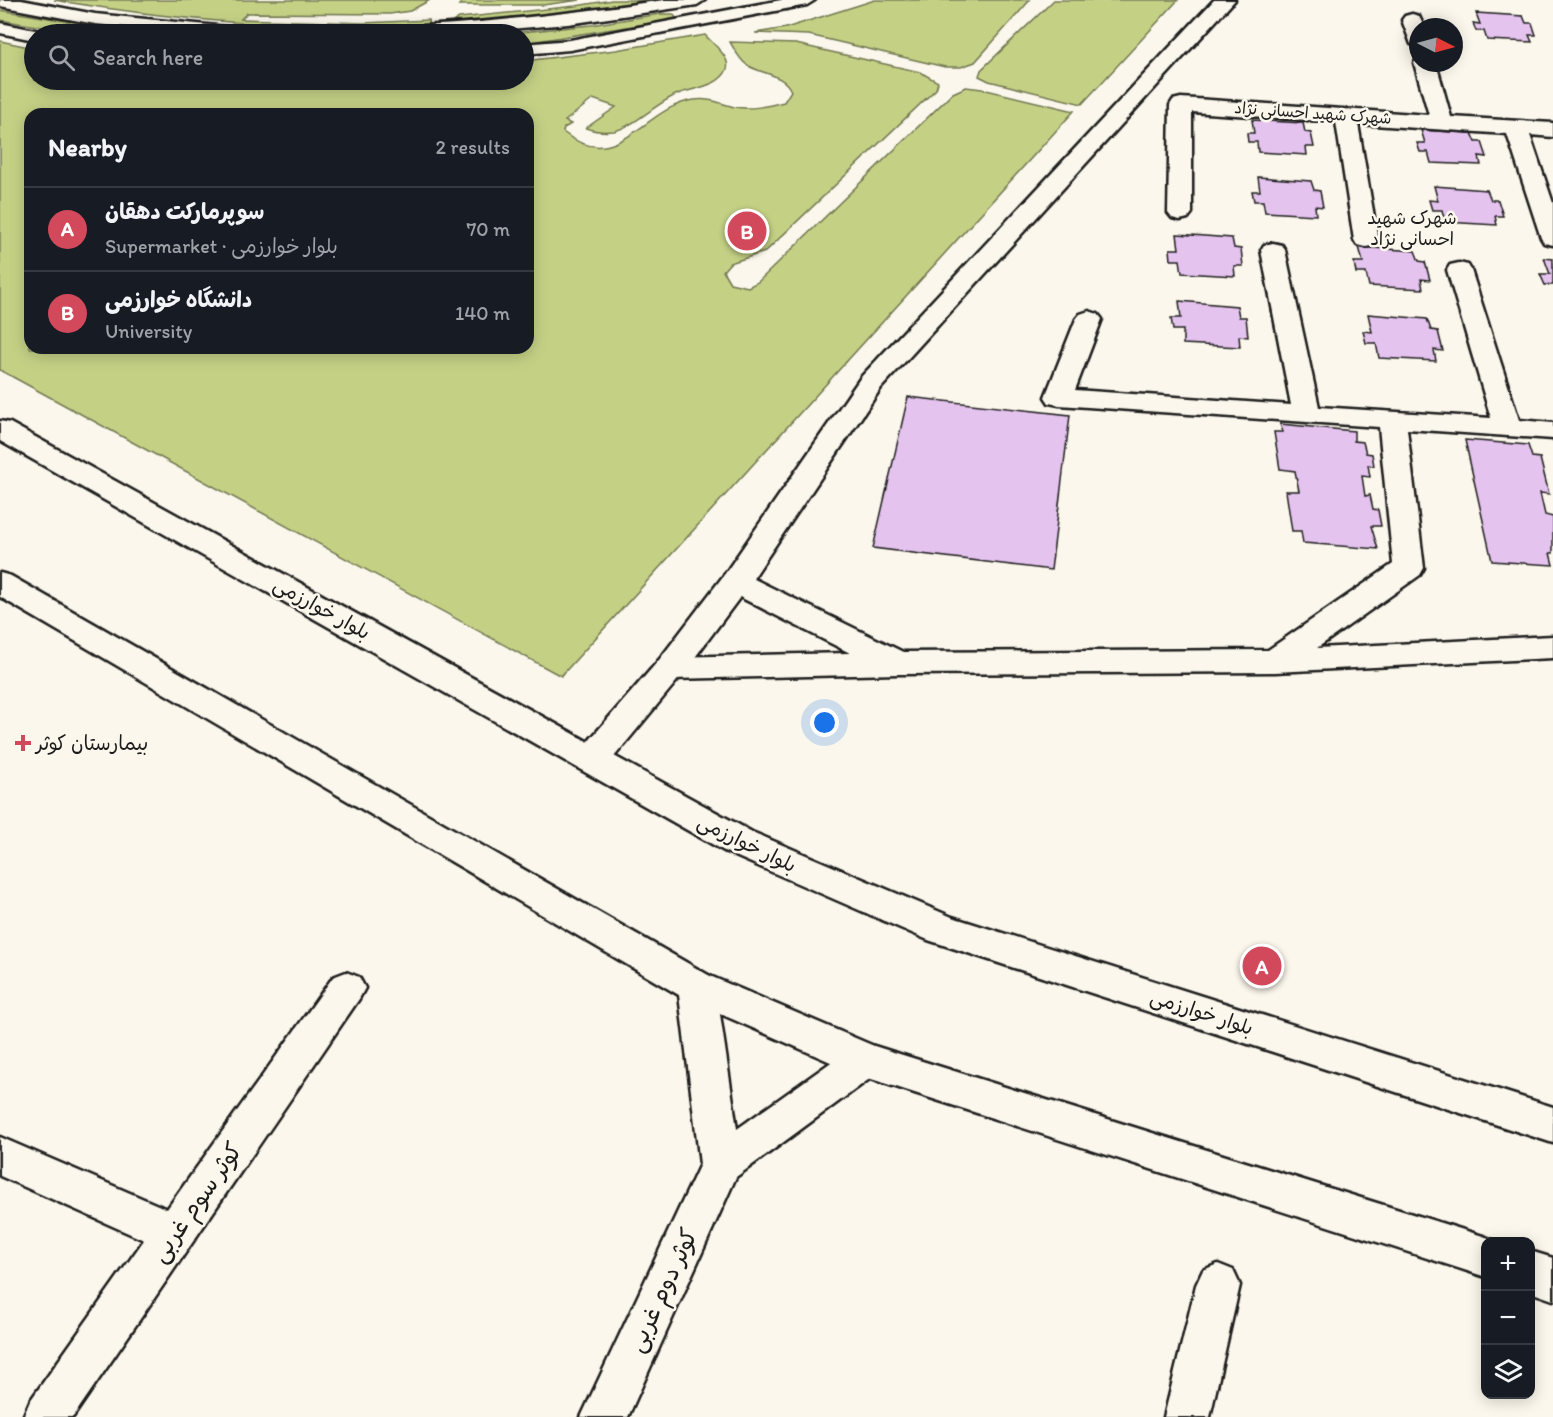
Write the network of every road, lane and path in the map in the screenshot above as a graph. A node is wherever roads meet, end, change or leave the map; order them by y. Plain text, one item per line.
1 (697, 0) edge
2 (807, 0) edge
3 (1225, 0) edge
4 (0, 1) edge
5 (146, 24) edge
6 (512, 24) edge
7 (0, 28) edge
8 (24, 33) edge
9 (534, 48) edge
10 (1428, 72) edge
11 (1346, 116) junction
12 (1442, 122) junction
13 (1516, 127) junction
14 (1553, 130) edge
15 (1180, 213) dead end
16 (1553, 238) edge
17 (1366, 240) dead end
18 (1273, 250) dead end
19 (1459, 270) dead end
20 (1089, 319) dead end
21 (1307, 414) junction
22 (1392, 420) junction
23 (1508, 428) junction
24 (0, 429) edge
25 (1553, 431) edge
26 (735, 582) junction
27 (0, 583) edge
28 (1553, 647) edge
29 (1275, 661) junction
30 (899, 663) junction
31 (670, 668) junction
32 (592, 760) junction
33 (697, 987) junction
34 (346, 988) dead end
35 (865, 1060) junction
36 (1553, 1125) edge
37 (0, 1156) edge
38 (721, 1164) junction
39 (175, 1233) junction
40 (1481, 1256) edge
41 (1535, 1274) edge
42 (1553, 1279) edge
43 (1218, 1286) dead end
44 (46, 1417) edge
45 (604, 1417) edge
46 (1187, 1417) edge

1 - 6 lane
2 - 9 lane
3 - 26 street
4 - 5 lane
7 - 8 lane
10 - 12 street
11 - 12 street, شهرک شهید احسانی نژاد
11 - 15 street, شهرک شهید احسانی نژاد
11 - 17 street
12 - 13 street, شهرک شهید احسانی نژاد
13 - 14 street, شهرک شهید احسانی نژاد
13 - 16 street
18 - 21 street
19 - 23 street
20 - 21 street
21 - 22 street
22 - 23 street
22 - 29 street
23 - 25 street
24 - 32 street, بلوار خوارزمی
26 - 30 street
26 - 31 street
27 - 33 street
28 - 29 street
29 - 30 street
30 - 31 street
31 - 32 street
32 - 36 street, بلوار خوارزمی
33 - 35 street
33 - 38 street
34 - 39 street, کوثر سوم غربی
35 - 38 street
35 - 40 street
37 - 39 street
38 - 45 street, کوثر دوم غربی
39 - 44 street, کوثر سوم غربی
41 - 42 street
43 - 46 street

